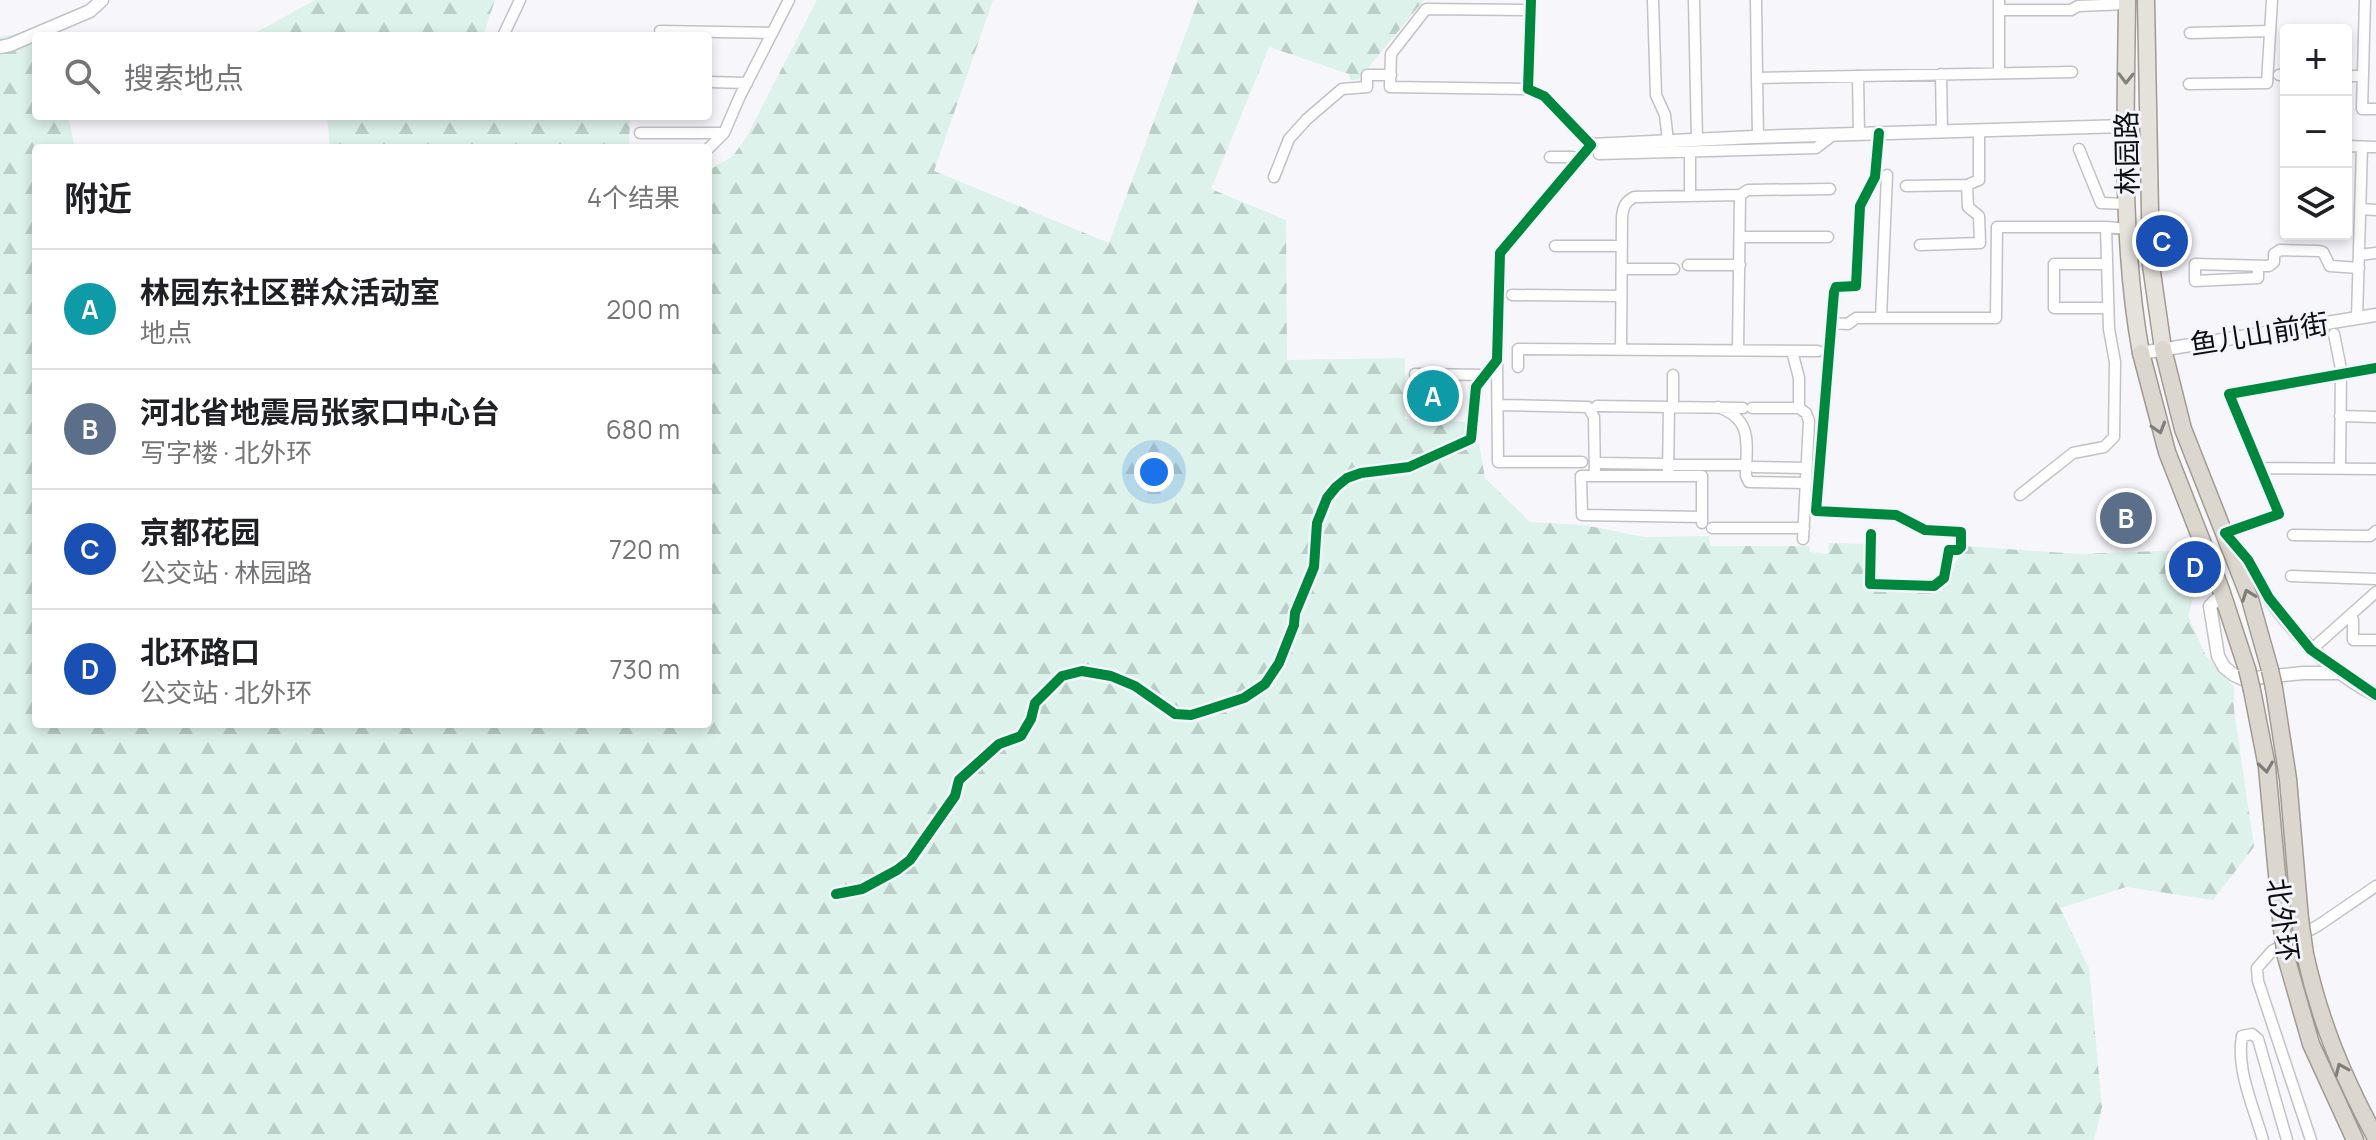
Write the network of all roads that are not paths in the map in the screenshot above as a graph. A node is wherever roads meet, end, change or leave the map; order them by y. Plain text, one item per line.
1 (102, 0) edge
2 (520, 0) edge
3 (789, 0) edge
4 (1653, 0) edge
5 (1694, 0) edge
6 (1756, 0) edge
7 (2146, 0) edge
8 (2272, 0) edge
9 (2365, 0) edge
10 (2127, 2) edge
11 (1530, 5) edge
12 (1999, 5) edge
13 (660, 31) dead end
14 (2270, 31) junction
15 (41, 32) edge
16 (505, 32) edge
17 (772, 33) junction
18 (2190, 33) dead end
19 (32, 36) edge
20 (0, 47) edge
21 (2072, 72) dead end
22 (1999, 73) junction
23 (1941, 74) junction
24 (1391, 75) junction
25 (1858, 76) junction
26 (2352, 76) edge
27 (2363, 76) junction
28 (1757, 78) junction
29 (712, 82) edge
30 (747, 83) junction
31 (2189, 84) dead end
32 (1528, 89) junction
33 (2376, 109) edge
34 (2125, 126) junction
35 (1979, 131) junction
36 (1942, 132) junction
37 (640, 133) dead end
38 (724, 133) junction
39 (1879, 133) junction
40 (1859, 134) junction
41 (1833, 135) junction
42 (1758, 137) junction
43 (1697, 140) junction
44 (1668, 141) junction
45 (712, 145) edge
46 (2352, 146) edge
47 (2362, 147) junction
48 (2376, 147) edge
49 (2079, 149) dead end
50 (1595, 150) junction
51 (1690, 152) junction
52 (1573, 157) dead end
53 (1567, 172) junction
54 (1887, 175) dead end
55 (1274, 177) dead end
56 (1967, 185) junction
57 (1906, 186) dead end
58 (1830, 189) dead end
59 (1690, 195) junction
60 (1740, 195) junction
61 (2352, 202) edge
62 (2128, 204) junction
63 (2360, 205) junction
64 (2376, 210) edge
65 (2106, 227) junction
66 (2129, 229) junction
67 (1740, 237) junction
68 (1828, 237) dead end
69 (1920, 245) dead end
70 (1555, 246) dead end
71 (1622, 246) junction
72 (2376, 253) edge
73 (2359, 255) junction
74 (2101, 264) dead end
75 (1688, 265) dead end
76 (1740, 265) junction
77 (2258, 266) junction
78 (2359, 268) junction
79 (1622, 269) junction
80 (1674, 269) dead end
81 (1512, 295) dead end
82 (1621, 296) junction
83 (2108, 308) junction
84 (2376, 315) edge
85 (1881, 318) junction
86 (2357, 318) junction
87 (1832, 323) junction
88 (2334, 334) dead end
89 (1621, 349) junction
90 (2163, 349) junction
91 (1738, 350) junction
92 (1792, 351) junction
93 (1818, 351) dead end
94 (2141, 353) junction
95 (1497, 360) junction
96 (1518, 367) dead end
97 (2376, 368) edge
98 (1415, 374) dead end
99 (1485, 375) junction
100 (1673, 375) dead end
101 (2341, 375) junction
102 (1498, 405) junction
103 (1597, 406) dead end
104 (1671, 407) junction
105 (1718, 407) junction
106 (1799, 408) junction
107 (2340, 416) junction
108 (2376, 417) edge
109 (1582, 462) dead end
110 (1601, 463) dead end
111 (1750, 466) junction
112 (1670, 468) junction
113 (1806, 468) junction
114 (2260, 468) junction
115 (2340, 468) junction
116 (2376, 469) edge
117 (1595, 476) junction
118 (1806, 483) junction
119 (2020, 495) dead end
120 (1705, 523) junction
121 (2376, 531) edge
122 (2225, 533) junction
123 (1871, 534) dead end
124 (2293, 535) dead end
125 (2291, 576) dead end
126 (2376, 579) edge
127 (2375, 595) edge
128 (2225, 603) junction
129 (2350, 615) junction
130 (2376, 640) edge
131 (2311, 650) junction
132 (2341, 673) junction
133 (2376, 695) edge
134 (2375, 888) edge
135 (836, 894) dead end
136 (2376, 1138) edge
137 (2263, 1140) edge
138 (2287, 1140) edge
139 (2311, 1140) edge
140 (2355, 1140) edge

1 - 15 street
2 - 16 street
3 - 17 street
4 - 44 street
5 - 43 street
6 - 28 street
7 - 90 main road, 林园路
8 - 14 street
9 - 27 street
10 - 12 street
10 -> 34 main road, 林园路
11 - 24 street
11 - 32 street
12 - 22 street
13 - 17 street
14 - 18 street
14 - 31 street
17 - 30 street
19 - 20 street
21 - 22 street
22 - 23 street
23 - 25 street
23 - 36 street
24 - 32 street
24 - 55 street
25 - 28 street
25 - 40 street
26 - 27 street
27 - 33 street
28 - 42 street
29 - 30 street
30 - 38 street
32 - 50 street
34 - 35 street
34 - 62 main road, 林园路
35 - 36 street
35 - 56 street
36 - 39 street
37 - 38 street
38 - 45 street
39 - 40 street
39 - 87 street
40 - 41 street
41 - 42 street
41 - 51 street
42 - 43 street
43 - 44 street
44 - 50 street
46 - 47 street
47 - 48 street
47 - 63 street
49 - 62 street
50 - 51 street
50 - 53 street
51 - 59 street
52 - 53 street
53 - 95 street
54 - 85 street
56 - 57 street
56 - 69 street
58 - 60 street
59 - 60 street
59 - 71 street
60 - 67 street
61 - 63 street
62 - 66 main road, 林园路
63 - 64 street
63 - 73 street
65 - 66 street
65 - 83 street
65 - 85 street
66 - 94 main road, 林园路
67 - 68 street
67 - 76 street
70 - 71 street
71 - 79 street
72 - 73 street
73 - 78 street
74 - 83 street
75 - 76 street
76 - 91 street
77 - 77 street
77 - 78 street
78 - 86 street
79 - 80 street
79 - 82 street
81 - 82 street
82 - 89 street
83 - 119 street
84 - 86 street, 鱼儿山前街
85 - 87 street
86 - 90 street, 鱼儿山前街
87 - 123 street
88 - 101 street
89 - 91 street
89 - 96 street
90 - 94 street, 鱼儿山前街
90 - 122 highway
91 - 92 street
92 - 93 street
92 - 106 street
94 -> 128 highway
95 - 99 street
95 - 102 street
97 - 101 street
98 - 99 street
99 - 135 street
100 - 104 street
101 - 107 street
101 - 114 street
102 - 109 street
102 - 117 street
103 - 104 street
104 - 105 street
104 - 112 street
105 - 106 street
105 - 111 street
106 - 113 street
107 - 108 street
107 - 115 street
110 - 112 street
111 - 112 street
111 - 113 street
111 - 118 street
112 - 117 street
112 - 120 street
113 - 118 street
114 - 115 street
114 - 122 street
115 - 116 street
117 - 120 street
118 - 120 street
121 - 124 street
122 - 131 street
136 -> 122 highway, 北外环, bridge
125 - 126 street
127 - 129 street
128 - 132 street
128 -> 140 highway, 北外环, bridge
129 - 130 street
129 - 131 street
131 - 132 street
132 - 133 street
134 - 139 street
137 - 138 street

